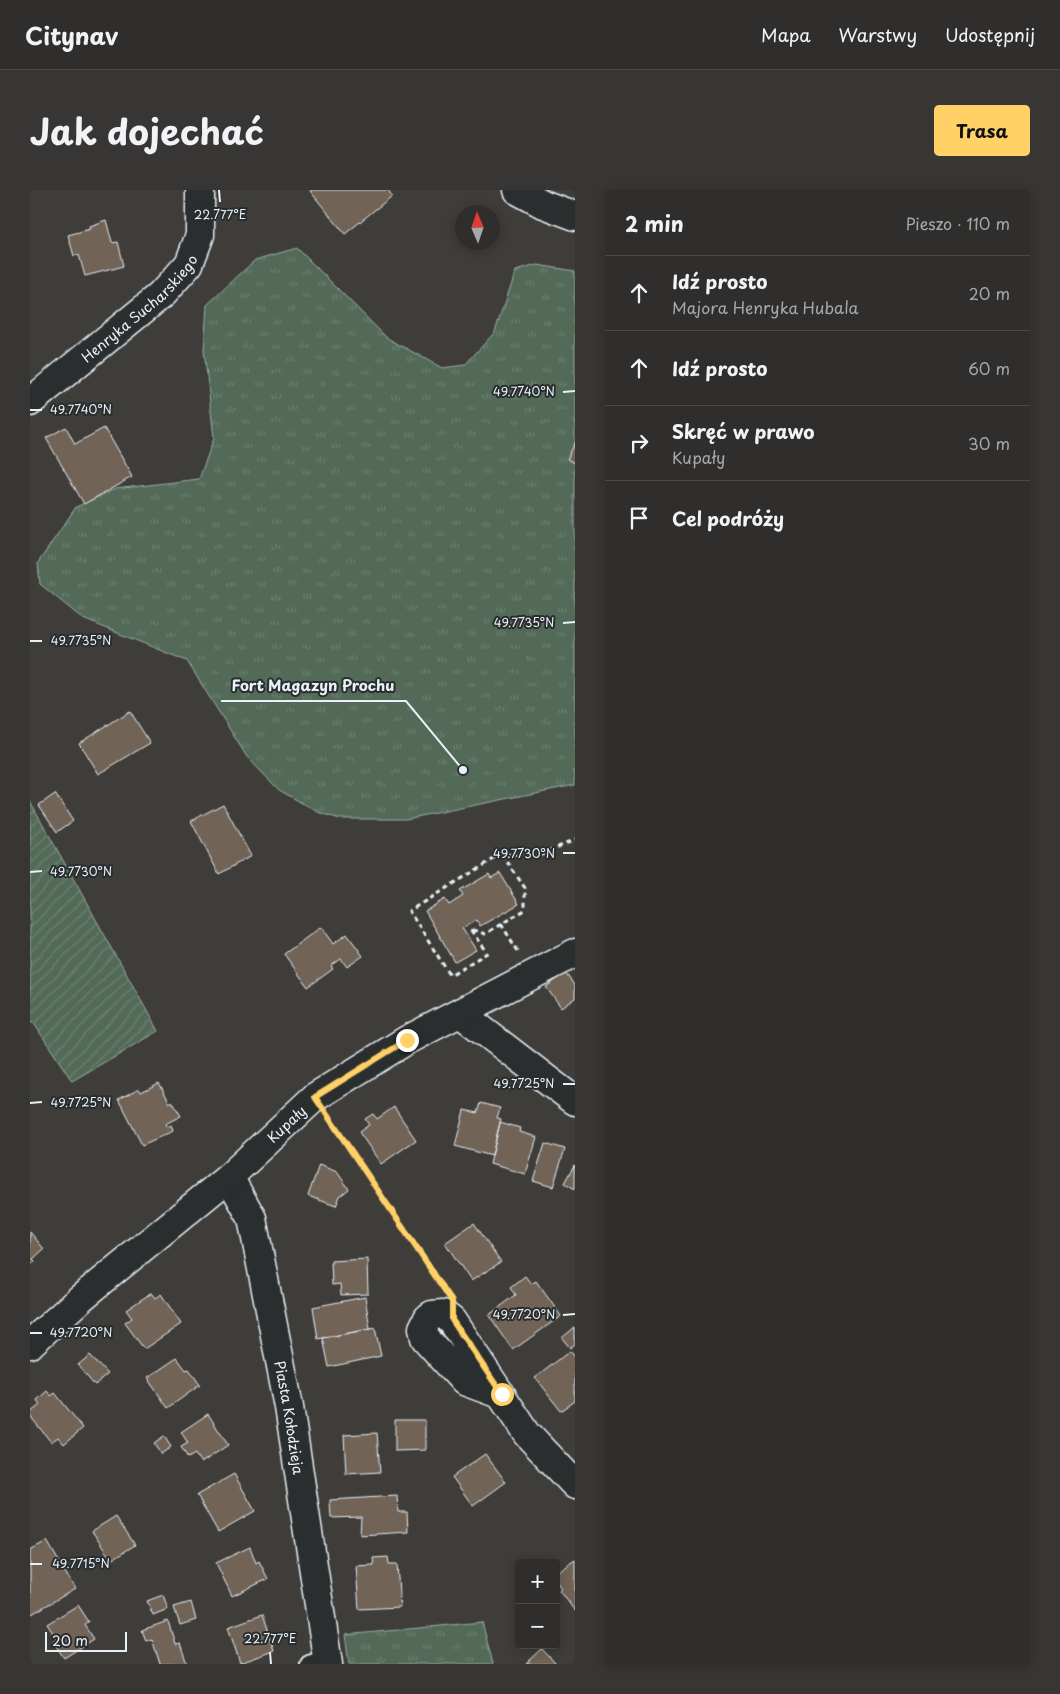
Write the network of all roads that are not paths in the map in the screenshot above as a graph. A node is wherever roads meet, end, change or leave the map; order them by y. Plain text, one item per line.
1 (200, 190) edge
2 (516, 190) edge
3 (575, 216) edge
4 (30, 402) edge
5 (575, 954) edge
6 (460, 1013) junction
7 (575, 1101) edge
8 (229, 1177) junction
9 (452, 1320) road end
10 (30, 1344) edge
11 (575, 1485) edge
12 (322, 1662) edge

1 - 4 street, Henryka Sucharskiego
2 - 3 street
5 - 6 street, Kupały
6 - 7 street
6 - 8 street, Kupały
8 - 10 street, Kupały
8 - 12 street, Piasta Kołodzieja
9 - 11 street

